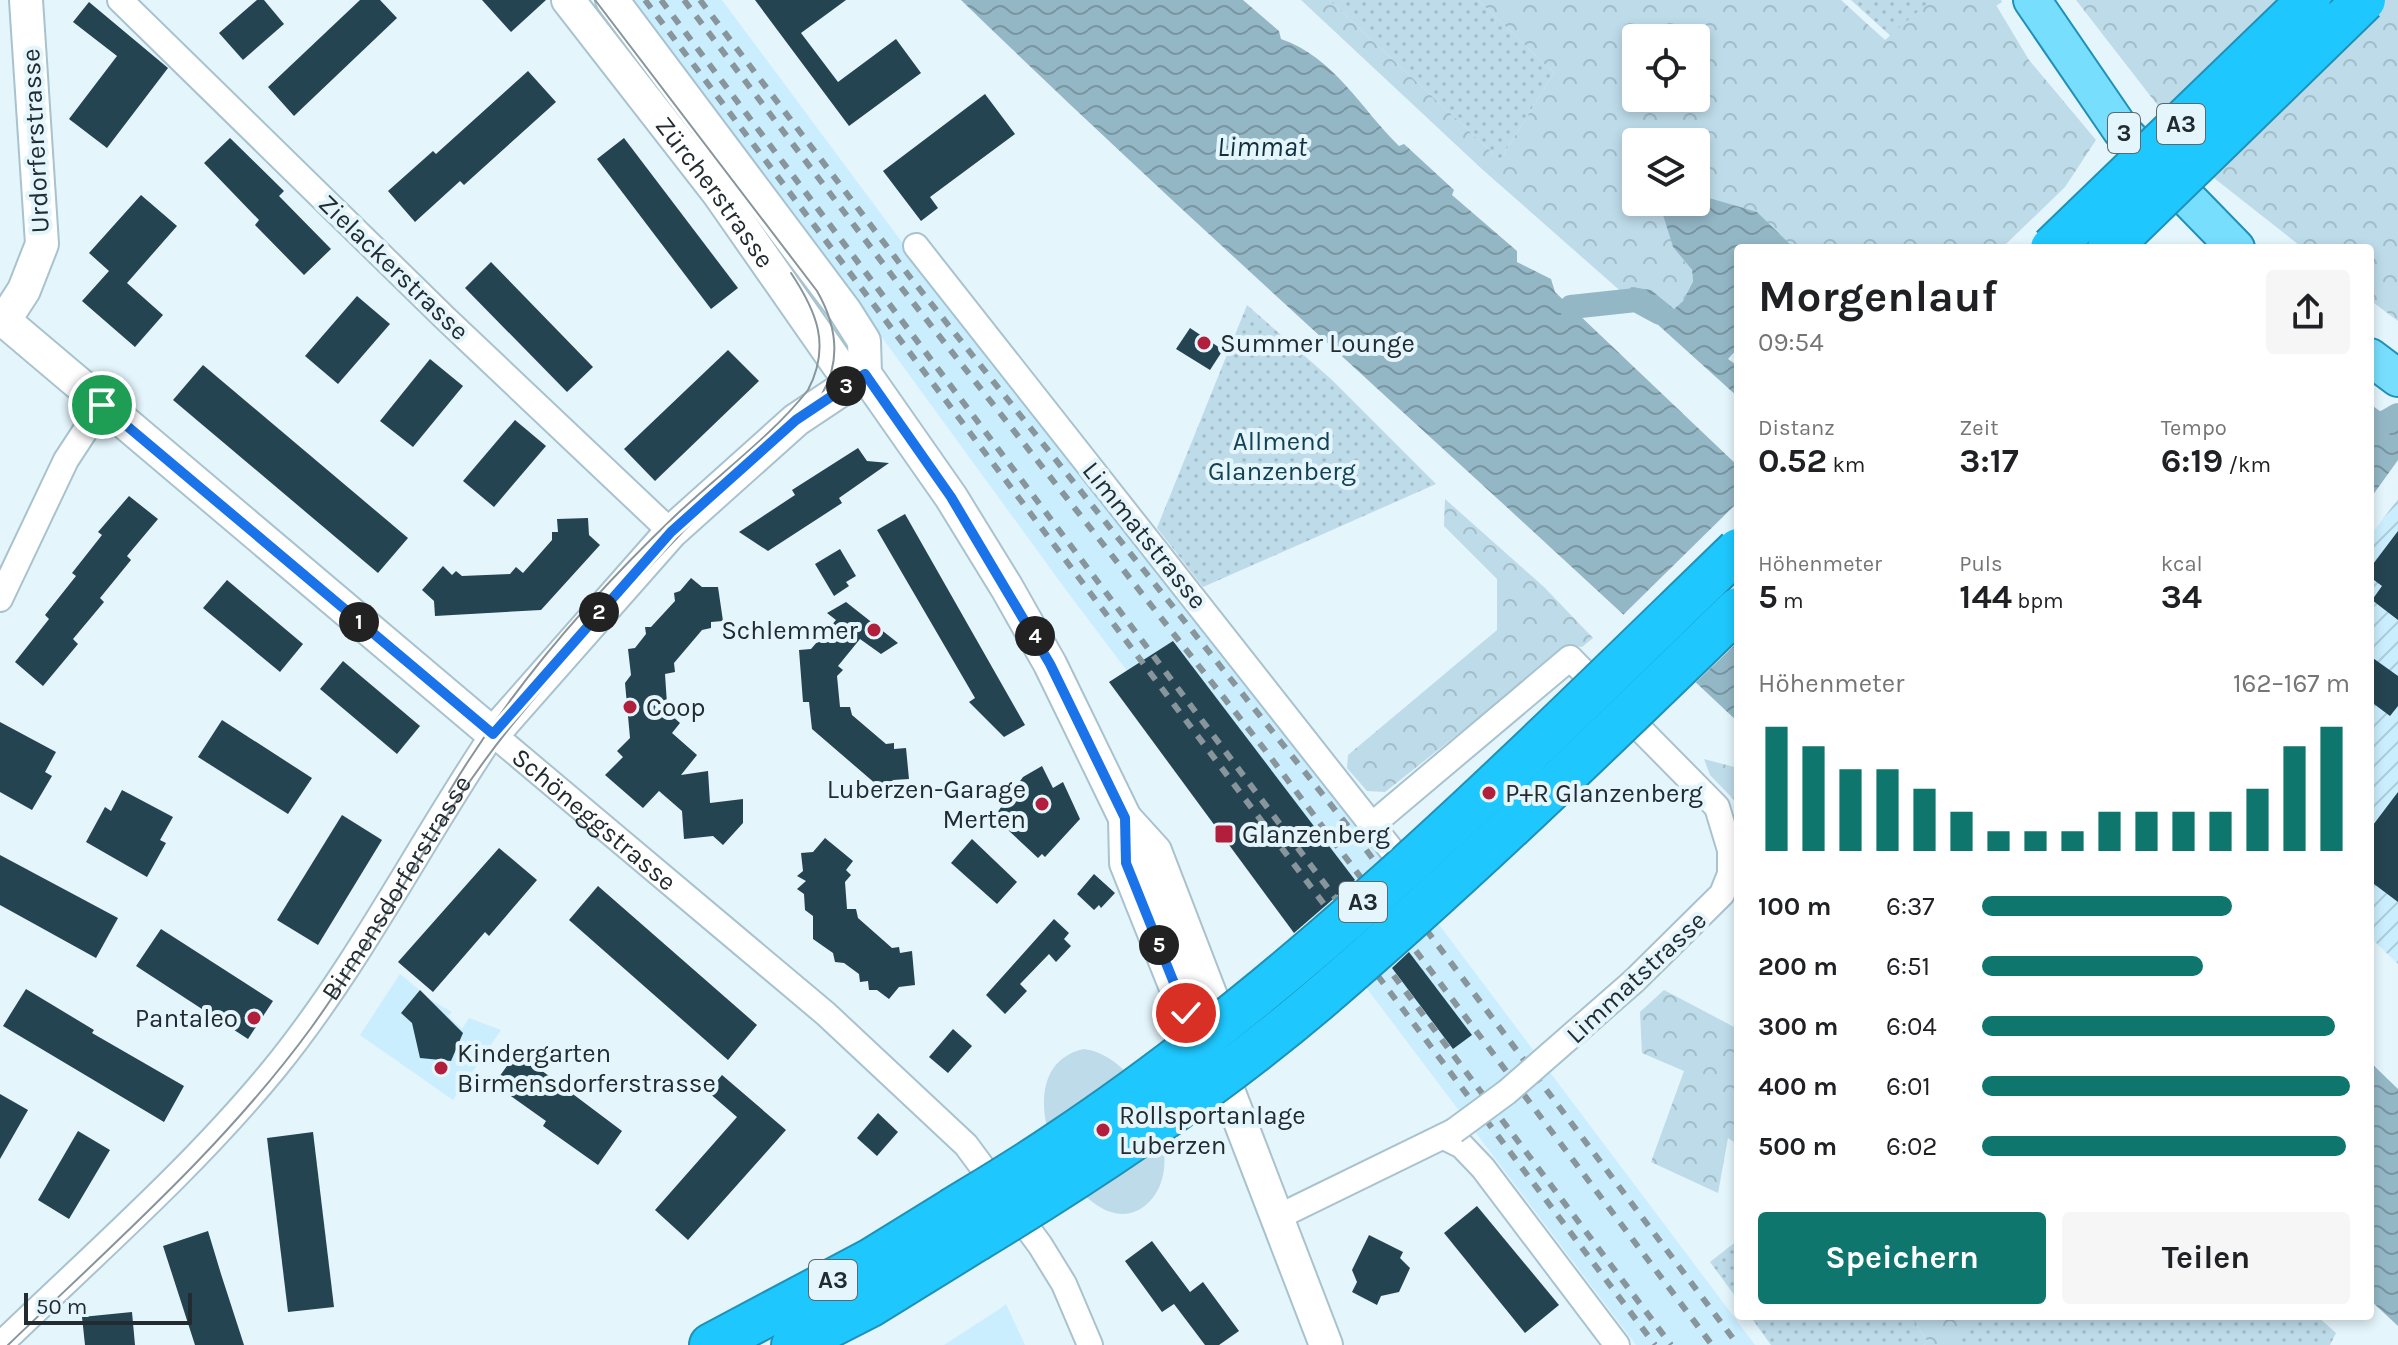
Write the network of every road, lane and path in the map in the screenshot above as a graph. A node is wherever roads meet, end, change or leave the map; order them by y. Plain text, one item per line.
1 (26, 0) edge
2 (120, 0) edge
3 (568, 0) edge
4 (612, 0) edge
5 (2032, 0) edge
6 (2309, 0) edge
7 (2364, 0) edge
8 (2056, 244) edge
9 (2113, 244) edge
10 (2232, 244) edge
11 (916, 246) dead end
12 (2, 319) edge
13 (865, 374) junction
14 (102, 405) junction
15 (671, 532) junction
16 (1734, 554) edge
17 (0, 599) edge
18 (1734, 613) edge
19 (493, 734) junction
20 (1373, 824) junction
21 (1437, 911) dead end
22 (1449, 1134) junction
23 (1276, 1218) junction
24 (964, 1225) junction
25 (0, 1345) edge
26 (711, 1345) edge
27 (793, 1345) edge
28 (1090, 1345) edge
29 (1326, 1345) edge
30 (1617, 1345) edge

1 - 12 main road, Urdorferstrasse
2 - 15 street, Zielackerstrasse
3 - 13 main road, Zürcherstrasse
4 - 13 main road, Zürcherstrasse
5 - 10 main road, 3
6 - 8 highway, A3, bridge
7 - 9 highway, A3, bridge
11 - 20 street, Limmatstrasse
12 - 14 main road, Schöneggstrasse
13 - 15 main road, Birmensdorferstrasse
13 - 23 main road, Zürcherstrasse
14 - 17 street
14 - 19 main road, Schöneggstrasse
15 - 19 main road, Birmensdorferstrasse
16 - 24 highway, A3, bridge
18 - 24 highway, A3, bridge
19 - 25 street, Birmensdorferstrasse
19 - 28 street, Schöneggstrasse
20 - 21 street, Limmatstrasse
20 - 22 street, Limmatstrasse, bridge
22 - 23 street, Limmatstrasse
22 - 30 street
23 - 29 main road, Zürcherstrasse
24 - 26 highway, A3
24 - 27 highway, A3

